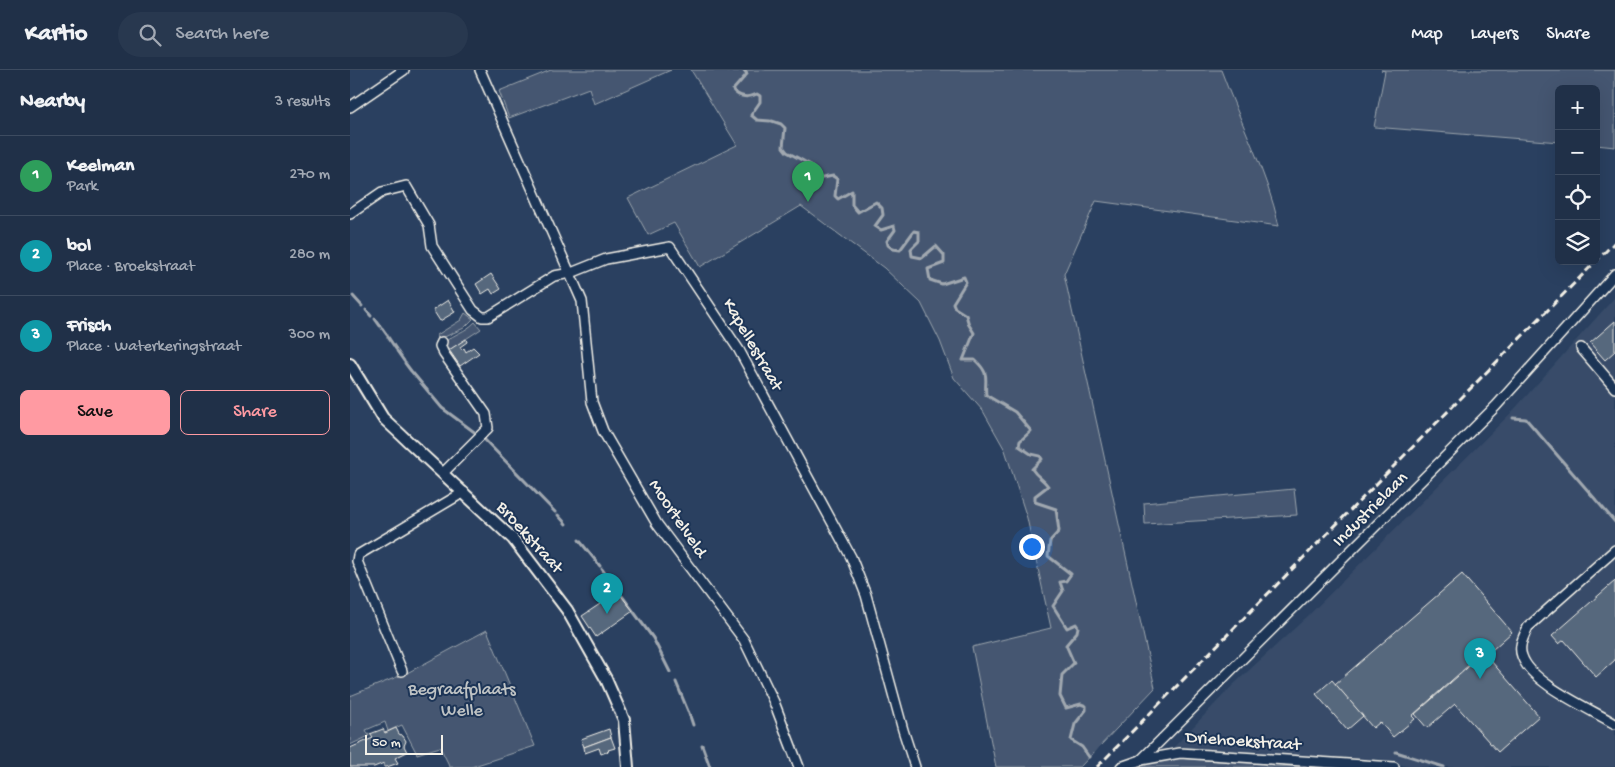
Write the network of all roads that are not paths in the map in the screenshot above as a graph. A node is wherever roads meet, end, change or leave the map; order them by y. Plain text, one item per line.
1 (404, 70) edge
2 (480, 70) edge
3 (350, 107) edge
4 (350, 214) edge
5 (571, 273) junction
6 (1615, 274) edge
7 (442, 342) dead end
8 (1581, 348) dead end
9 (350, 364) edge
10 (1615, 388) edge
11 (444, 472) junction
12 (464, 492) junction
13 (1615, 550) edge
14 (402, 671) dead end
15 (1615, 724) edge
16 (1141, 760) junction
17 (628, 767) edge
18 (799, 767) edge
19 (915, 767) edge
20 (1121, 767) edge
21 (1394, 767) edge

1 - 3 street
2 - 5 street
4 - 5 street
5 - 18 street, Moortelveld
5 - 19 street, Kapellestraat
6 - 16 street, Industrielaan
7 - 11 street
8 - 10 street
9 - 11 street, Broekstraat
11 - 12 street, Broekstraat
12 - 14 street
12 - 17 street, Broekstraat
13 - 15 street
16 - 20 street, Driehoekstraat
16 - 21 street, Driehoekstraat

